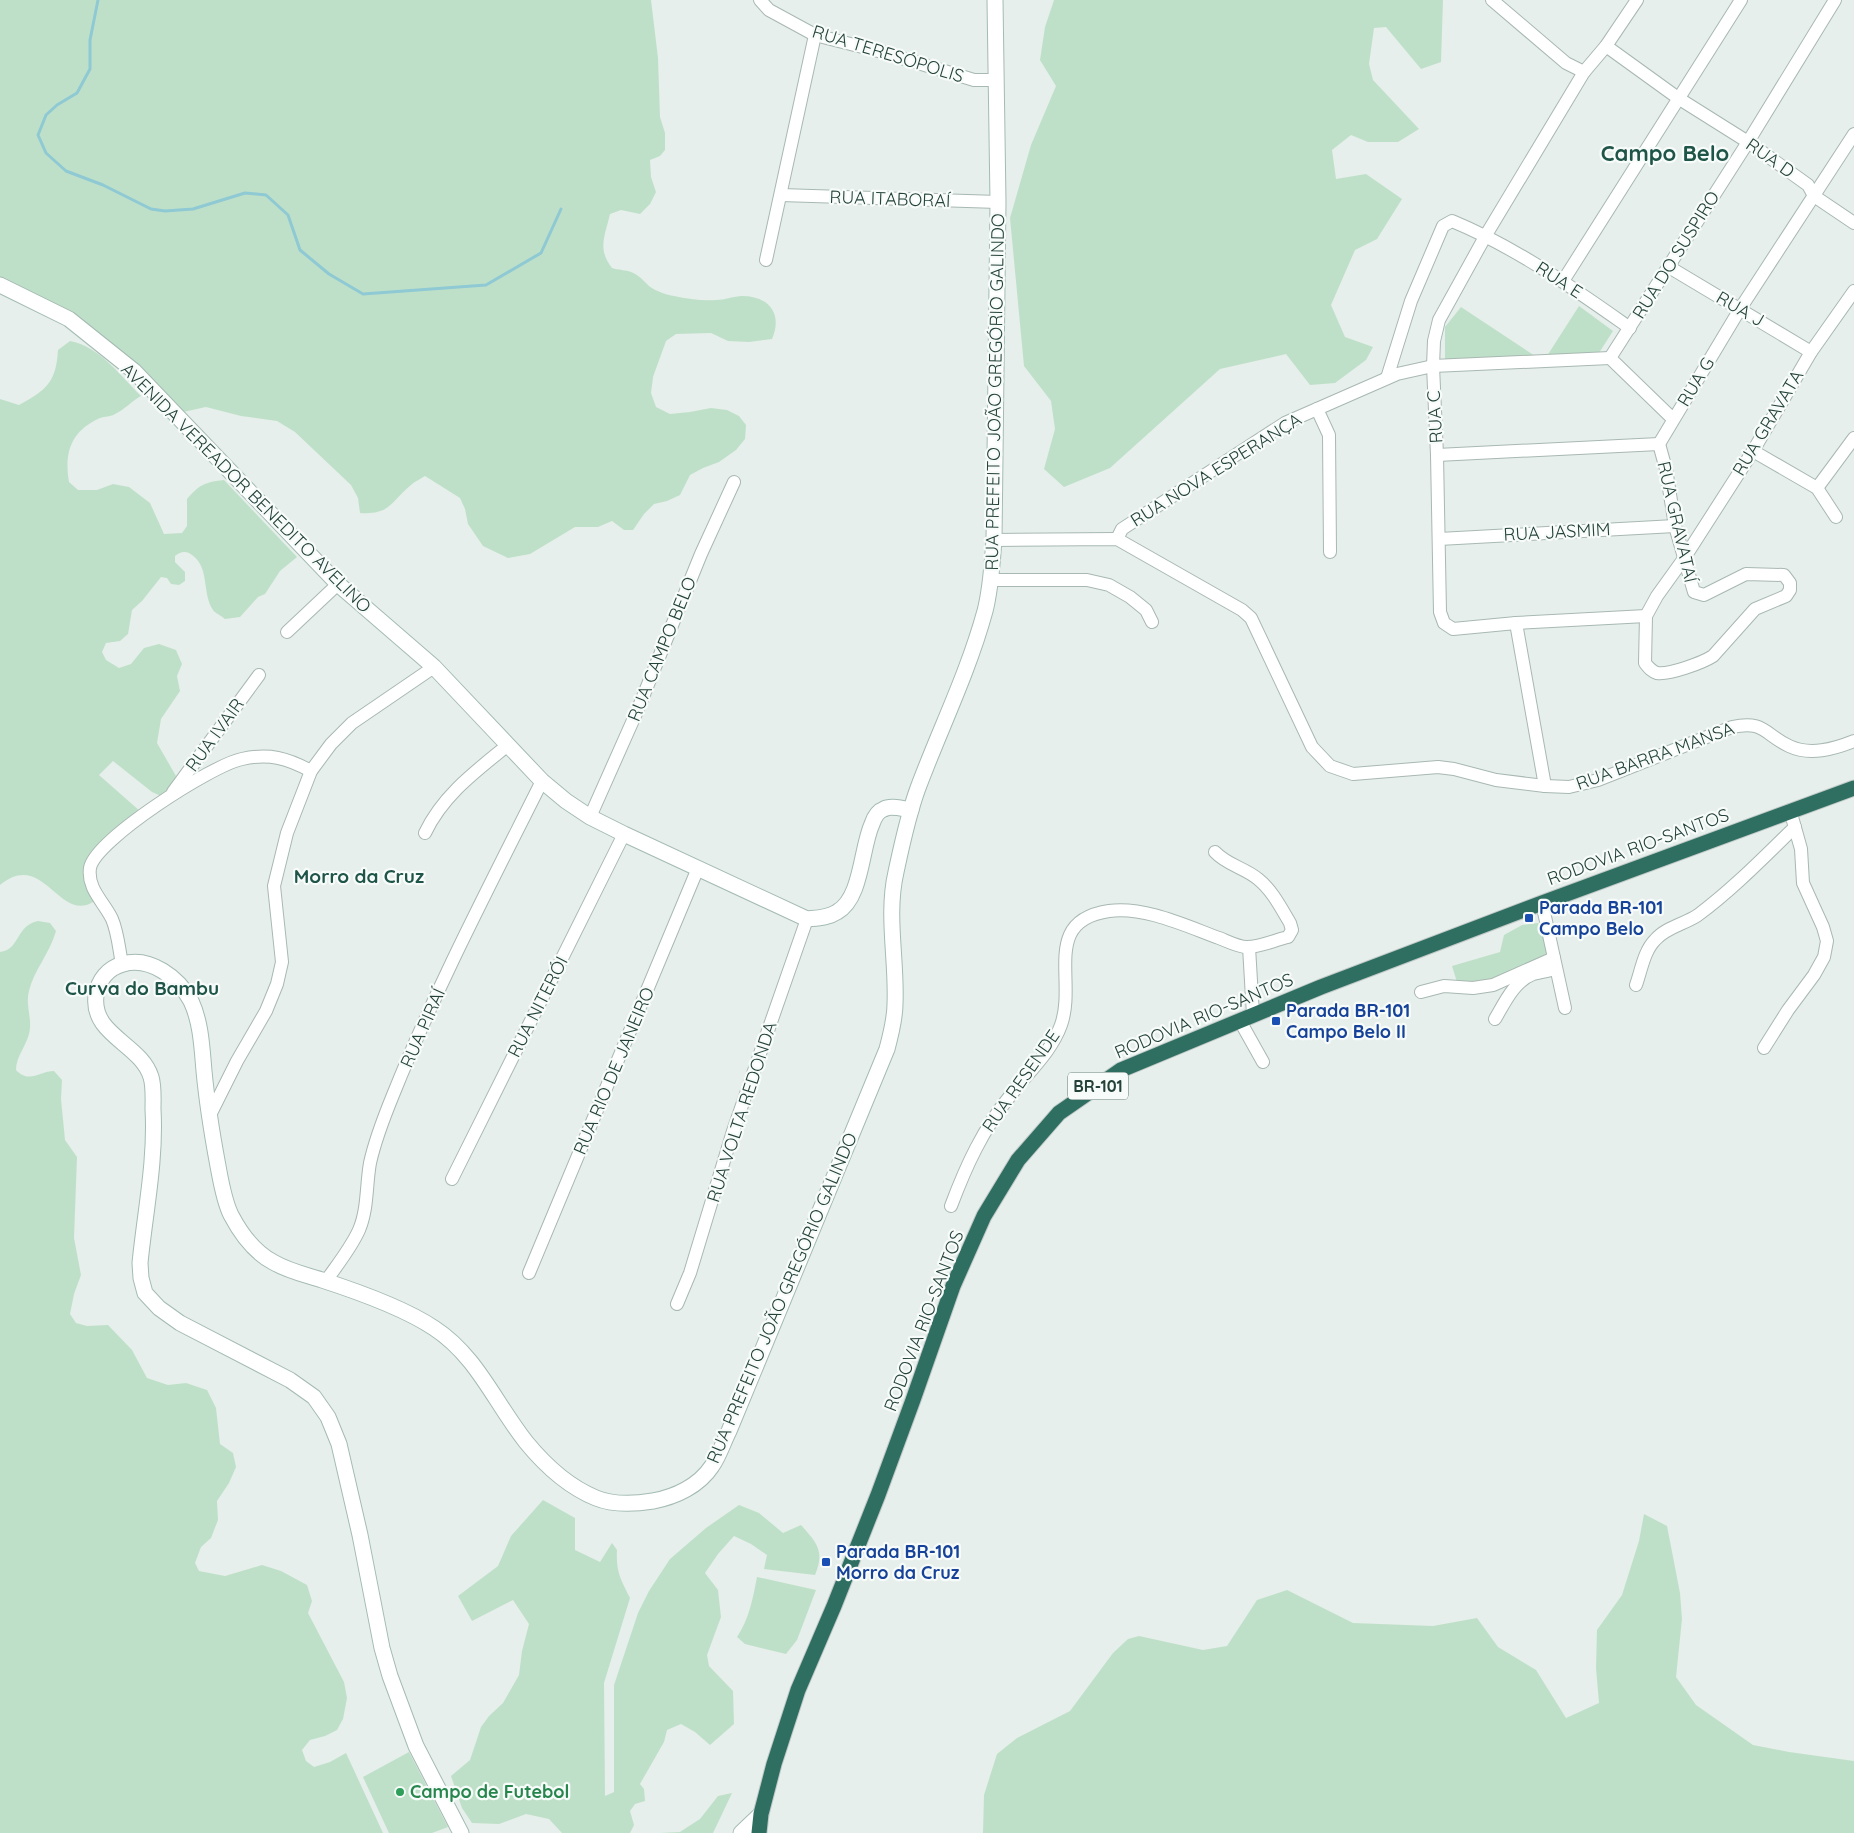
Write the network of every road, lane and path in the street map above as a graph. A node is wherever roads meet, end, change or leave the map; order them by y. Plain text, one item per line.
1 (760, 0) edge
2 (995, 0) edge
3 (1492, 0) edge
4 (1637, 0) edge
5 (1741, 0) edge
6 (1835, 0) edge
7 (816, 35) junction
8 (1606, 46) junction
9 (1584, 72) junction
10 (996, 80) junction
11 (1678, 98) junction
12 (1854, 134) edge
13 (1748, 142) junction
14 (781, 196) junction
15 (1814, 196) junction
16 (998, 202) junction
17 (1854, 222) edge
18 (1486, 235) junction
19 (766, 260) dead end
20 (1669, 267) junction
21 (1563, 281) junction
22 (0, 285) edge
23 (1854, 291) edge
24 (1740, 309) junction
25 (1630, 328) junction
26 (1811, 352) junction
27 (1610, 358) junction
28 (1433, 366) junction
29 (1387, 378) junction
30 (1317, 409) junction
31 (1673, 419) junction
32 (1854, 438) edge
33 (1659, 444) junction
34 (1753, 451) junction
35 (1437, 455) junction
36 (734, 482) dead end
37 (1817, 488) junction
38 (1836, 517) dead end
39 (1675, 526) junction
40 (1117, 539) junction
41 (1439, 539) junction
42 (994, 540) junction
43 (1330, 552) dead end
44 (1685, 558) junction
45 (991, 580) junction
46 (338, 584) junction
47 (1646, 616) junction
48 (1152, 622) dead end
49 (1516, 623) junction
50 (287, 632) dead end
51 (434, 667) junction
52 (259, 675) dead end
53 (1854, 741) edge
54 (508, 745) junction
55 (311, 771) junction
56 (542, 781) junction
57 (1545, 786) junction
58 (1854, 788) edge
59 (170, 796) junction
60 (911, 810) junction
61 (1790, 810) junction
62 (590, 817) junction
63 (1795, 827) junction
64 (425, 833) dead end
65 (624, 834) junction
66 (1215, 852) dead end
67 (698, 868) junction
68 (1542, 903) junction
69 (807, 919) junction
70 (1249, 947) junction
71 (122, 964) junction
72 (1555, 964) junction
73 (1636, 985) dead end
74 (1421, 992) dead end
75 (1565, 1008) dead end
76 (1247, 1018) junction
77 (1495, 1020) dead end
78 (1764, 1048) dead end
79 (1263, 1062) dead end
80 (208, 1117) junction
81 (452, 1179) dead end
82 (951, 1206) dead end
83 (529, 1273) dead end
84 (326, 1281) junction
85 (677, 1304) dead end
86 (761, 1814) junction
87 (461, 1833) edge
88 (741, 1833) edge
89 (759, 1833) edge

1 - 7 street, RUA TERESÓPOLIS
2 - 10 main road, RUA PREFEITO JOÃO GREGÓRIO GALINDO
3 - 9 street
4 - 8 street
5 - 11 street
6 - 13 street, RUA DO SUSPIRO
7 - 10 street, RUA TERESÓPOLIS
7 - 14 street
8 - 9 street
8 - 11 street, RUA D
9 - 18 street
10 - 16 main road, RUA PREFEITO JOÃO GREGÓRIO GALINDO
11 - 13 street, RUA D
11 - 21 street
12 - 15 street, RUA G
13 - 15 street, RUA D
13 - 20 street, RUA DO SUSPIRO
14 - 16 street, RUA ITABORAÍ
14 - 19 street
15 - 17 street, RUA D
15 - 24 street, RUA G
16 - 42 main road, RUA PREFEITO JOÃO GREGÓRIO GALINDO
18 - 21 street, RUA E
18 - 28 street, RUA C
18 - 29 street, RUA E
20 - 24 street, RUA J
20 - 25 street, RUA DO SUSPIRO
21 - 25 street, RUA E
22 - 46 main road, AVENIDA VEREADOR BENEDITO AVELINO
23 - 26 street, RUA GRAVATA
24 - 26 street, RUA J
24 - 31 street, RUA G
25 - 27 street, RUA DO SUSPIRO
26 - 34 street, RUA GRAVATA
27 - 28 street
27 - 31 street
28 - 29 street, RUA NOVA ESPERANÇA
28 - 35 street, RUA C
29 - 30 street, RUA NOVA ESPERANÇA
30 - 40 street, RUA NOVA ESPERANÇA
30 - 43 street
31 - 33 street, RUA G
32 - 37 street
33 - 35 street
33 - 39 street, RUA GRAVATAÍ
34 - 37 street
34 - 44 street, RUA GRAVATA
35 - 41 street, RUA C
36 - 62 street, RUA CAMPO BELO
37 - 38 street
39 - 41 street, RUA JASMIM
39 - 44 street, RUA GRAVATAÍ
40 - 42 street
40 - 57 street, RUA BARRA MANSA
41 - 49 street, RUA C
42 - 45 main road, RUA PREFEITO JOÃO GREGÓRIO GALINDO
44 - 47 street, RUA GRAVATA
44 - 47 street, RUA GRAVATAÍ
45 - 48 street
45 - 60 main road, RUA PREFEITO JOÃO GREGÓRIO GALINDO
46 - 50 street
46 - 51 main road, AVENIDA VEREADOR BENEDITO AVELINO
47 - 49 street
49 - 57 street
51 - 54 main road, AVENIDA VEREADOR BENEDITO AVELINO
51 - 55 street
52 - 59 street, RUA IVAIR
53 - 57 street, RUA BARRA MANSA
54 - 56 main road, AVENIDA VEREADOR BENEDITO AVELINO
54 - 64 street
55 - 59 street, RUA IVAIR
55 - 80 street
56 - 62 main road, AVENIDA VEREADOR BENEDITO AVELINO
56 - 84 street, RUA PIRAÍ
58 - 61 highway, RODOVIA RIO-SANTOS / BR-101
59 - 71 street, RUA IVAIR
60 - 69 main road
60 - 84 main road, RUA PREFEITO JOÃO GREGÓRIO GALINDO
61 - 63 street
61 - 68 highway, RODOVIA RIO-SANTOS / BR-101
62 - 65 main road, AVENIDA VEREADOR BENEDITO AVELINO
63 - 73 street
63 - 78 street
65 - 67 main road, AVENIDA VEREADOR BENEDITO AVELINO
65 - 81 street, RUA NITERÓI
66 - 70 street
67 - 69 main road, AVENIDA VEREADOR BENEDITO AVELINO
67 - 83 street, RUA RIO DE JANEIRO
68 - 72 street
68 - 76 highway, RODOVIA RIO-SANTOS / BR-101
69 - 85 street, RUA VOLTA REDONDA
70 - 76 street
70 - 82 street, RUA RESENDE
71 - 80 main road, RUA PREFEITO JOÃO GREGÓRIO GALINDO
71 - 87 main road
72 - 74 street
72 - 75 street
72 - 77 street
76 - 79 street
76 - 86 highway, RODOVIA RIO-SANTOS / BR-101
80 - 84 main road, RUA PREFEITO JOÃO GREGÓRIO GALINDO
86 - 88 main road
86 - 89 highway, RODOVIA RIO-SANTOS / BR-101

